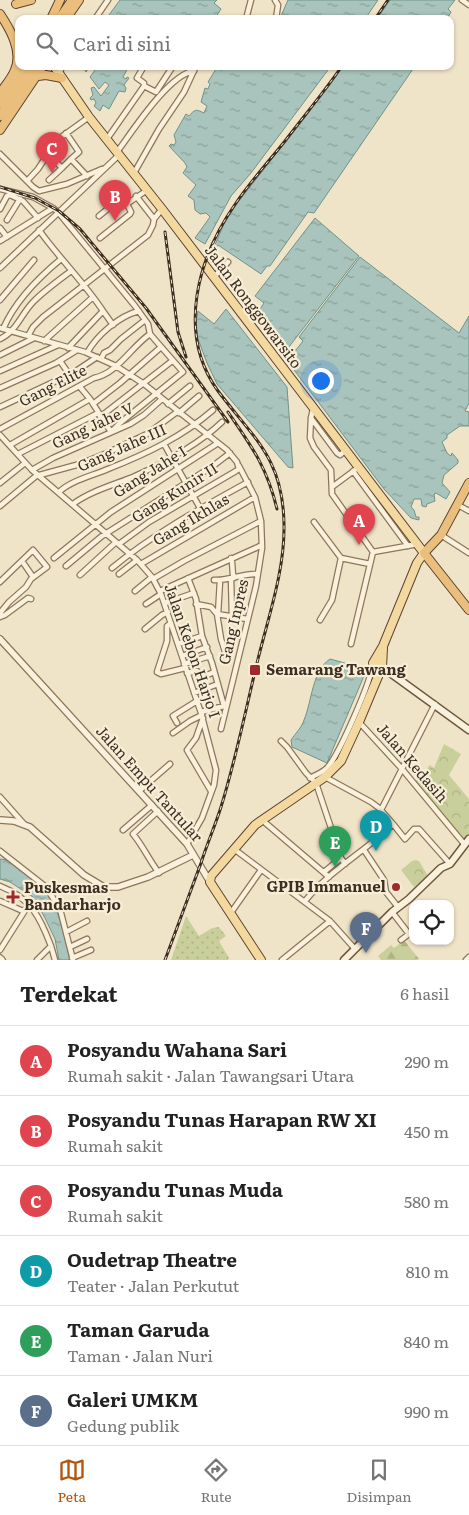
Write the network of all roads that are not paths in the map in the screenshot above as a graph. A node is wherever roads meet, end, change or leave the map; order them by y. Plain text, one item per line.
1 (31, 0) edge
2 (60, 0) edge
3 (72, 0) edge
4 (79, 0) edge
5 (84, 0) edge
6 (108, 0) edge
7 (251, 0) edge
8 (277, 0) edge
9 (16, 4) dead end
10 (0, 14) edge
11 (53, 15) edge
12 (62, 15) edge
13 (69, 15) edge
14 (75, 15) edge
15 (98, 15) edge
16 (247, 15) edge
17 (277, 15) edge
18 (15, 44) edge
19 (17, 70) edge
20 (19, 70) edge
21 (20, 70) edge
22 (31, 70) edge
23 (41, 70) edge
24 (56, 70) edge
25 (59, 70) edge
26 (142, 70) edge
27 (170, 70) edge
28 (190, 70) edge
29 (194, 70) edge
30 (36, 78) junction
31 (144, 86) junction
32 (0, 93) edge
33 (0, 98) edge
34 (0, 104) edge
35 (0, 116) edge
36 (89, 117) junction
37 (0, 124) edge
38 (0, 130) edge
39 (66, 132) junction
40 (107, 139) junction
41 (118, 153) junction
42 (0, 154) edge
43 (47, 156) junction
44 (72, 159) junction
45 (108, 166) junction
46 (62, 168) junction
47 (134, 173) junction
48 (87, 176) junction
49 (49, 180) dead end
50 (27, 181) junction
51 (0, 189) edge
52 (147, 190) junction
53 (136, 196) junction
54 (20, 199) junction
55 (127, 204) junction
56 (53, 208) junction
57 (0, 209) edge
58 (162, 209) junction
59 (58, 212) junction
60 (99, 216) dead end
61 (38, 218) junction
62 (154, 219) junction
63 (7, 220) dead end
64 (0, 228) edge
65 (39, 230) junction
66 (7, 237) junction
67 (100, 238) dead end
68 (0, 241) edge
69 (61, 259) junction
70 (34, 260) dead end
71 (228, 262) dead end
72 (0, 268) edge
73 (105, 270) junction
74 (71, 271) junction
75 (214, 278) junction
76 (84, 285) junction
77 (92, 296) junction
78 (0, 300) edge
79 (103, 311) junction
80 (139, 311) junction
81 (145, 320) junction
82 (113, 325) junction
83 (1, 329) edge
84 (12, 332) junction
85 (150, 334) junction
86 (28, 336) junction
87 (0, 338) edge
88 (34, 338) junction
89 (44, 341) junction
90 (58, 345) junction
91 (161, 347) junction
92 (68, 348) junction
93 (77, 350) junction
94 (87, 353) junction
95 (0, 355) edge
96 (99, 358) junction
97 (172, 360) junction
98 (60, 361) junction
99 (116, 366) junction
100 (0, 371) edge
101 (69, 374) junction
102 (130, 374) junction
103 (144, 384) junction
104 (190, 386) dead end
105 (80, 387) junction
106 (0, 388) edge
107 (156, 394) junction
108 (198, 396) dead end
109 (162, 399) junction
110 (91, 402) junction
111 (168, 404) junction
112 (0, 407) edge
113 (314, 409) junction
114 (213, 410) dead end
115 (178, 412) junction
116 (99, 415) junction
117 (310, 418) junction
118 (222, 422) dead end
119 (194, 426) junction
120 (0, 429) edge
121 (111, 432) junction
122 (0, 435) edge
123 (208, 436) junction
124 (218, 443) junction
125 (164, 444) junction
126 (10, 445) junction
127 (346, 450) junction
128 (18, 454) junction
129 (230, 454) junction
130 (171, 457) junction
131 (25, 463) junction
132 (238, 464) junction
133 (178, 468) junction
134 (356, 469) junction
135 (32, 470) junction
136 (39, 476) junction
137 (186, 482) junction
138 (248, 482) junction
139 (469, 483) edge
140 (0, 484) edge
141 (332, 487) junction
142 (59, 492) junction
143 (193, 496) junction
144 (254, 497) junction
145 (73, 504) junction
146 (458, 505) junction
147 (0, 506) edge
148 (200, 508) junction
149 (469, 511) edge
150 (261, 521) junction
151 (314, 522) dead end
152 (96, 524) junction
153 (106, 533) junction
154 (441, 535) junction
155 (117, 543) junction
156 (418, 544) junction
157 (408, 546) junction
158 (262, 548) junction
159 (373, 552) junction
160 (469, 553) edge
161 (130, 554) junction
162 (426, 555) junction
163 (54, 558) dead end
164 (231, 558) junction
165 (341, 558) junction
166 (137, 560) junction
167 (22, 561) junction
168 (141, 564) junction
169 (370, 564) junction
170 (66, 566) dead end
171 (112, 568) dead end
172 (119, 574) dead end
173 (257, 574) junction
174 (80, 575) dead end
175 (33, 577) junction
176 (152, 578) junction
177 (188, 578) junction
178 (232, 578) junction
179 (0, 582) edge
180 (135, 591) dead end
181 (161, 593) junction
182 (194, 593) junction
183 (31, 598) dead end
184 (165, 603) junction
185 (146, 604) dead end
186 (196, 604) junction
187 (469, 610) edge
188 (168, 612) junction
189 (218, 614) junction
190 (0, 615) edge
191 (232, 616) junction
192 (198, 617) junction
193 (191, 618) dead end
194 (247, 619) junction
195 (320, 620) dead end
196 (171, 623) junction
197 (144, 629) dead end
198 (202, 636) junction
199 (0, 639) edge
200 (178, 644) junction
201 (351, 644) dead end
202 (383, 646) junction
203 (207, 647) junction
204 (182, 656) junction
205 (210, 656) junction
206 (227, 658) dead end
207 (185, 666) junction
208 (376, 667) junction
209 (197, 671) dead end
210 (214, 672) junction
211 (188, 673) junction
212 (205, 676) dead end
213 (218, 684) junction
214 (194, 693) junction
215 (197, 701) junction
216 (435, 704) junction
217 (225, 706) junction
218 (202, 715) junction
219 (359, 722) junction
220 (177, 723) dead end
221 (221, 729) dead end
222 (469, 730) edge
223 (173, 733) dead end
224 (281, 741) dead end
225 (170, 764) dead end
226 (402, 769) junction
227 (325, 777) junction
228 (313, 780) junction
229 (139, 791) junction
230 (211, 791) junction
231 (0, 798) edge
232 (152, 805) junction
233 (381, 810) junction
234 (158, 811) junction
235 (0, 820) edge
236 (262, 820) junction
237 (24, 824) junction
238 (393, 824) junction
239 (123, 830) dead end
240 (467, 842) edge
241 (187, 844) junction
242 (234, 849) junction
243 (364, 850) junction
244 (0, 851) edge
245 (193, 855) junction
246 (341, 858) junction
247 (345, 864) junction
248 (450, 864) junction
249 (261, 870) junction
250 (324, 872) junction
251 (159, 873) junction
252 (330, 876) junction
253 (210, 882) junction
254 (0, 886) edge
255 (0, 900) edge
256 (305, 901) junction
257 (29, 904) junction
258 (398, 907) junction
259 (24, 911) junction
260 (392, 912) junction
261 (230, 914) junction
262 (330, 920) junction
263 (87, 922) dead end
264 (66, 932) junction
265 (87, 939) dead end
266 (401, 940) dead end
267 (51, 946) junction
268 (70, 947) junction
269 (355, 949) junction
270 (0, 950) edge
271 (91, 950) dead end
272 (72, 959) edge
273 (36, 960) edge
274 (56, 960) edge
275 (261, 960) edge
276 (282, 960) edge
277 (344, 960) edge

1 - 9 highway
2 - 11 highway
3 - 12 highway
4 - 13 highway
5 - 14 highway
6 - 15 street
7 - 16 street
8 - 17 street
10 - 18 highway
19 - 32 highway
20 - 33 street
21 - 34 highway
22 - 35 highway
23 - 30 highway
24 - 30 highway
25 - 36 main road, Jalan Ronggowarsito
26 - 31 street
27 - 31 street
28 - 41 street
29 - 47 street
30 - 37 highway
30 - 38 highway
31 - 40 street
36 - 39 street
36 - 40 main road, Jalan Ronggowarsito
39 - 43 street
39 - 44 street
40 - 41 main road, Jalan Ronggowarsito
41 - 45 street
41 - 47 main road, Jalan Ronggowarsito
42 - 50 street
43 - 46 street
43 - 50 street
44 - 46 street
44 - 48 street
45 - 48 street
45 - 59 street
46 - 49 street
47 - 52 main road, Jalan Ronggowarsito
48 - 50 street
51 - 56 street
52 - 53 street
52 - 58 main road, Jalan Ronggowarsito
53 - 55 street
53 - 62 street
54 - 57 street
54 - 61 street
54 - 63 street
55 - 60 street
55 - 67 street
56 - 59 street
56 - 61 street
58 - 62 street
58 - 75 main road, Jalan Ronggowarsito
59 - 65 street
59 - 73 street
61 - 66 street
62 - 73 street
64 - 66 street
65 - 69 street
65 - 72 street
66 - 68 street
69 - 74 street
69 - 83 street
70 - 78 street
71 - 75 street
73 - 76 street
73 - 80 street
74 - 76 street
74 - 84 street
75 - 113 main road, Jalan Ronggowarsito
76 - 77 street
76 - 86 street
77 - 79 street
77 - 89 street
79 - 82 street
79 - 92 street
80 - 81 street
80 - 82 street
81 - 85 street
81 - 96 street
82 - 94 street
83 - 84 street, Gang Inpres
84 - 86 street, Gang Inpres
84 - 87 street
85 - 91 street
85 - 99 street, Gang Elite
86 - 88 street, Gang Inpres
88 - 89 street, Gang Inpres
88 - 95 street
89 - 90 street, Gang Inpres
90 - 92 street, Gang Inpres
90 - 100 street
91 - 97 street
91 - 102 street
92 - 93 street, Gang Inpres
93 - 94 street, Gang Inpres
93 - 98 street
94 - 96 street, Gang Inpres
96 - 99 street, Gang Inpres
96 - 101 street
97 - 103 street
97 - 107 street
98 - 101 street
98 - 106 street
99 - 102 street, Gang Inpres
99 - 105 street, Gang Elite
101 - 112 street
102 - 103 street, Gang Inpres
102 - 110 street
103 - 107 street, Gang Inpres
103 - 116 street
104 - 111 street
105 - 110 street
105 - 120 street, Gang Elite
107 - 109 street, Gang Inpres
107 - 121 street
108 - 115 street
109 - 111 street, Gang Inpres
109 - 121 street, Gang Jahe V
110 - 116 street
110 - 126 street
111 - 115 street, Gang Inpres
113 - 117 street
113 - 127 main road, Jalan Ronggowarsito
114 - 119 street, Gang Jahe III
115 - 119 street, Gang Inpres
115 - 136 street
116 - 121 street
116 - 128 street
117 - 127 street
117 - 141 street
118 - 123 street
119 - 123 street, Gang Inpres
119 - 125 street, Gang Jahe III
121 - 135 street, Gang Jahe V
122 - 126 street, Jalan Kebon Harjo I
123 - 124 street, Gang Inpres
123 - 130 street
124 - 129 street, Gang Inpres
124 - 133 street, Gang Jahe I
125 - 130 street
125 - 142 street, Gang Jahe III
126 - 128 street, Jalan Kebon Harjo I
127 - 134 main road, Jalan Ronggowarsito
128 - 131 street, Jalan Kebon Harjo I
129 - 132 street, Gang Inpres
129 - 137 street
130 - 133 street
130 - 145 street
131 - 135 street, Jalan Kebon Harjo I
131 - 140 street
132 - 138 street, Gang Inpres
132 - 143 street, Gang Kunir II
133 - 137 street
133 - 152 street, Gang Jahe I
134 - 141 street
134 - 156 main road, Jalan Ronggowarsito
134 - 157 street
135 - 136 street, Jalan Kebon Harjo I
136 - 142 street, Jalan Kebon Harjo I
136 - 147 street
137 - 143 street
137 - 153 street
138 - 144 street, Gang Inpres
138 - 148 street
139 - 146 highway
141 - 159 street
142 - 145 street, Jalan Kebon Harjo I
143 - 148 street
143 - 155 street, Gang Kunir II
144 - 150 street, Gang Inpres
144 - 168 street, Gang Ikhlas
145 - 152 street, Jalan Kebon Harjo I
146 - 149 street
146 - 154 highway
148 - 161 street
150 - 158 street, Gang Inpres
150 - 176 street
151 - 165 street
152 - 153 street, Jalan Kebon Harjo I
152 - 163 street, Gang Jahe I
153 - 155 street, Jalan Kebon Harjo I
153 - 170 street
154 - 160 street
154 - 162 highway
155 - 161 street, Jalan Kebon Harjo I
155 - 174 street, Gang Kunir II
156 - 157 street
156 - 162 main road, Jalan Ronggowarsito
157 - 159 street
158 - 164 street, Gang Inpres
158 - 173 street, Gang Inpres
159 - 169 street
161 - 166 street, Jalan Kebon Harjo I
161 - 171 street
162 - 187 highway, Jalan Ronggowarsito
162 - 202 main road
164 - 177 street, Gang Inpres
164 - 178 street
165 - 169 street
165 - 195 street
166 - 168 street, Jalan Kebon Harjo I
166 - 172 street
167 - 175 street
167 - 175 street
167 - 179 street
168 - 176 street, Jalan Kebon Harjo I
169 - 201 street
173 - 178 street
173 - 194 street, Gang Inpres
175 - 190 street
176 - 180 street
176 - 181 street, Jalan Kebon Harjo I
177 - 181 street, Gang Inpres
177 - 182 street
178 - 189 street
178 - 191 street
181 - 184 street, Jalan Kebon Harjo I
181 - 185 street, Gang Inpres
182 - 184 street
182 - 186 street
183 - 190 street
184 - 188 street, Jalan Kebon Harjo I
186 - 189 street
186 - 192 street
188 - 196 street, Jalan Kebon Harjo I
188 - 197 street
189 - 191 street
189 - 206 street
191 - 194 street
192 - 193 street
192 - 198 street
194 - 217 street, Gang Inpres
196 - 200 street, Jalan Kebon Harjo I
196 - 207 street
198 - 200 street
198 - 203 street
199 - 229 street, Jalan Empu Tantular
200 - 204 street, Jalan Kebon Harjo I
202 - 208 main road
202 - 208 main road
203 - 204 street
203 - 205 street
204 - 207 street, Jalan Kebon Harjo I
205 - 207 street
205 - 210 street
207 - 211 street, Jalan Kebon Harjo I
208 - 216 main road
208 - 219 main road
208 - 228 street
209 - 211 street
210 - 212 street
210 - 213 street
211 - 214 street, Jalan Kebon Harjo I
213 - 214 street
213 - 217 street
214 - 215 street, Jalan Kebon Harjo I
215 - 218 street, Jalan Kebon Harjo I
215 - 220 street
216 - 222 main road
216 - 226 street
217 - 218 street
217 - 221 street, Gang Inpres
218 - 223 street
218 - 230 street, Jalan Kebon Harjo I
218 - 230 street
219 - 226 street, Jalan Kedasih
219 - 227 main road
224 - 228 street
225 - 229 street
226 - 233 street
226 - 240 street, Jalan Kedasih
227 - 228 main road
227 - 233 street
228 - 236 main road
228 - 246 street
229 - 232 street, Jalan Empu Tantular
230 - 241 street, Jalan Kebon Harjo I
231 - 237 street
232 - 234 street, Jalan Empu Tantular
232 - 239 street
233 - 238 street
234 - 241 street, Jalan Empu Tantular
234 - 251 street
235 - 237 street
236 - 242 main road
236 - 250 street
237 - 251 street
238 - 243 street
238 - 248 street
240 - 248 main road
241 - 245 street, Jalan Empu Tantular
242 - 249 street
242 - 253 main road
243 - 247 street
243 - 258 street
244 - 264 street
245 - 251 street
245 - 253 street, Jalan Empu Tantular
246 - 247 street
246 - 250 street
247 - 252 street
248 - 258 main road
249 - 256 street
249 - 261 street
250 - 252 street
252 - 256 street
253 - 261 main road, Jalan Empu Tantular
254 - 257 street
255 - 259 street
256 - 262 street
257 - 259 street
257 - 267 street
258 - 260 main road
259 - 270 street
260 - 266 street
260 - 269 main road
261 - 275 main road, Jalan Empu Tantular
262 - 269 street
262 - 276 street
263 - 264 street
264 - 268 street
265 - 268 street
267 - 273 street
267 - 274 street
268 - 272 street
269 - 277 main road
271 - 272 street

